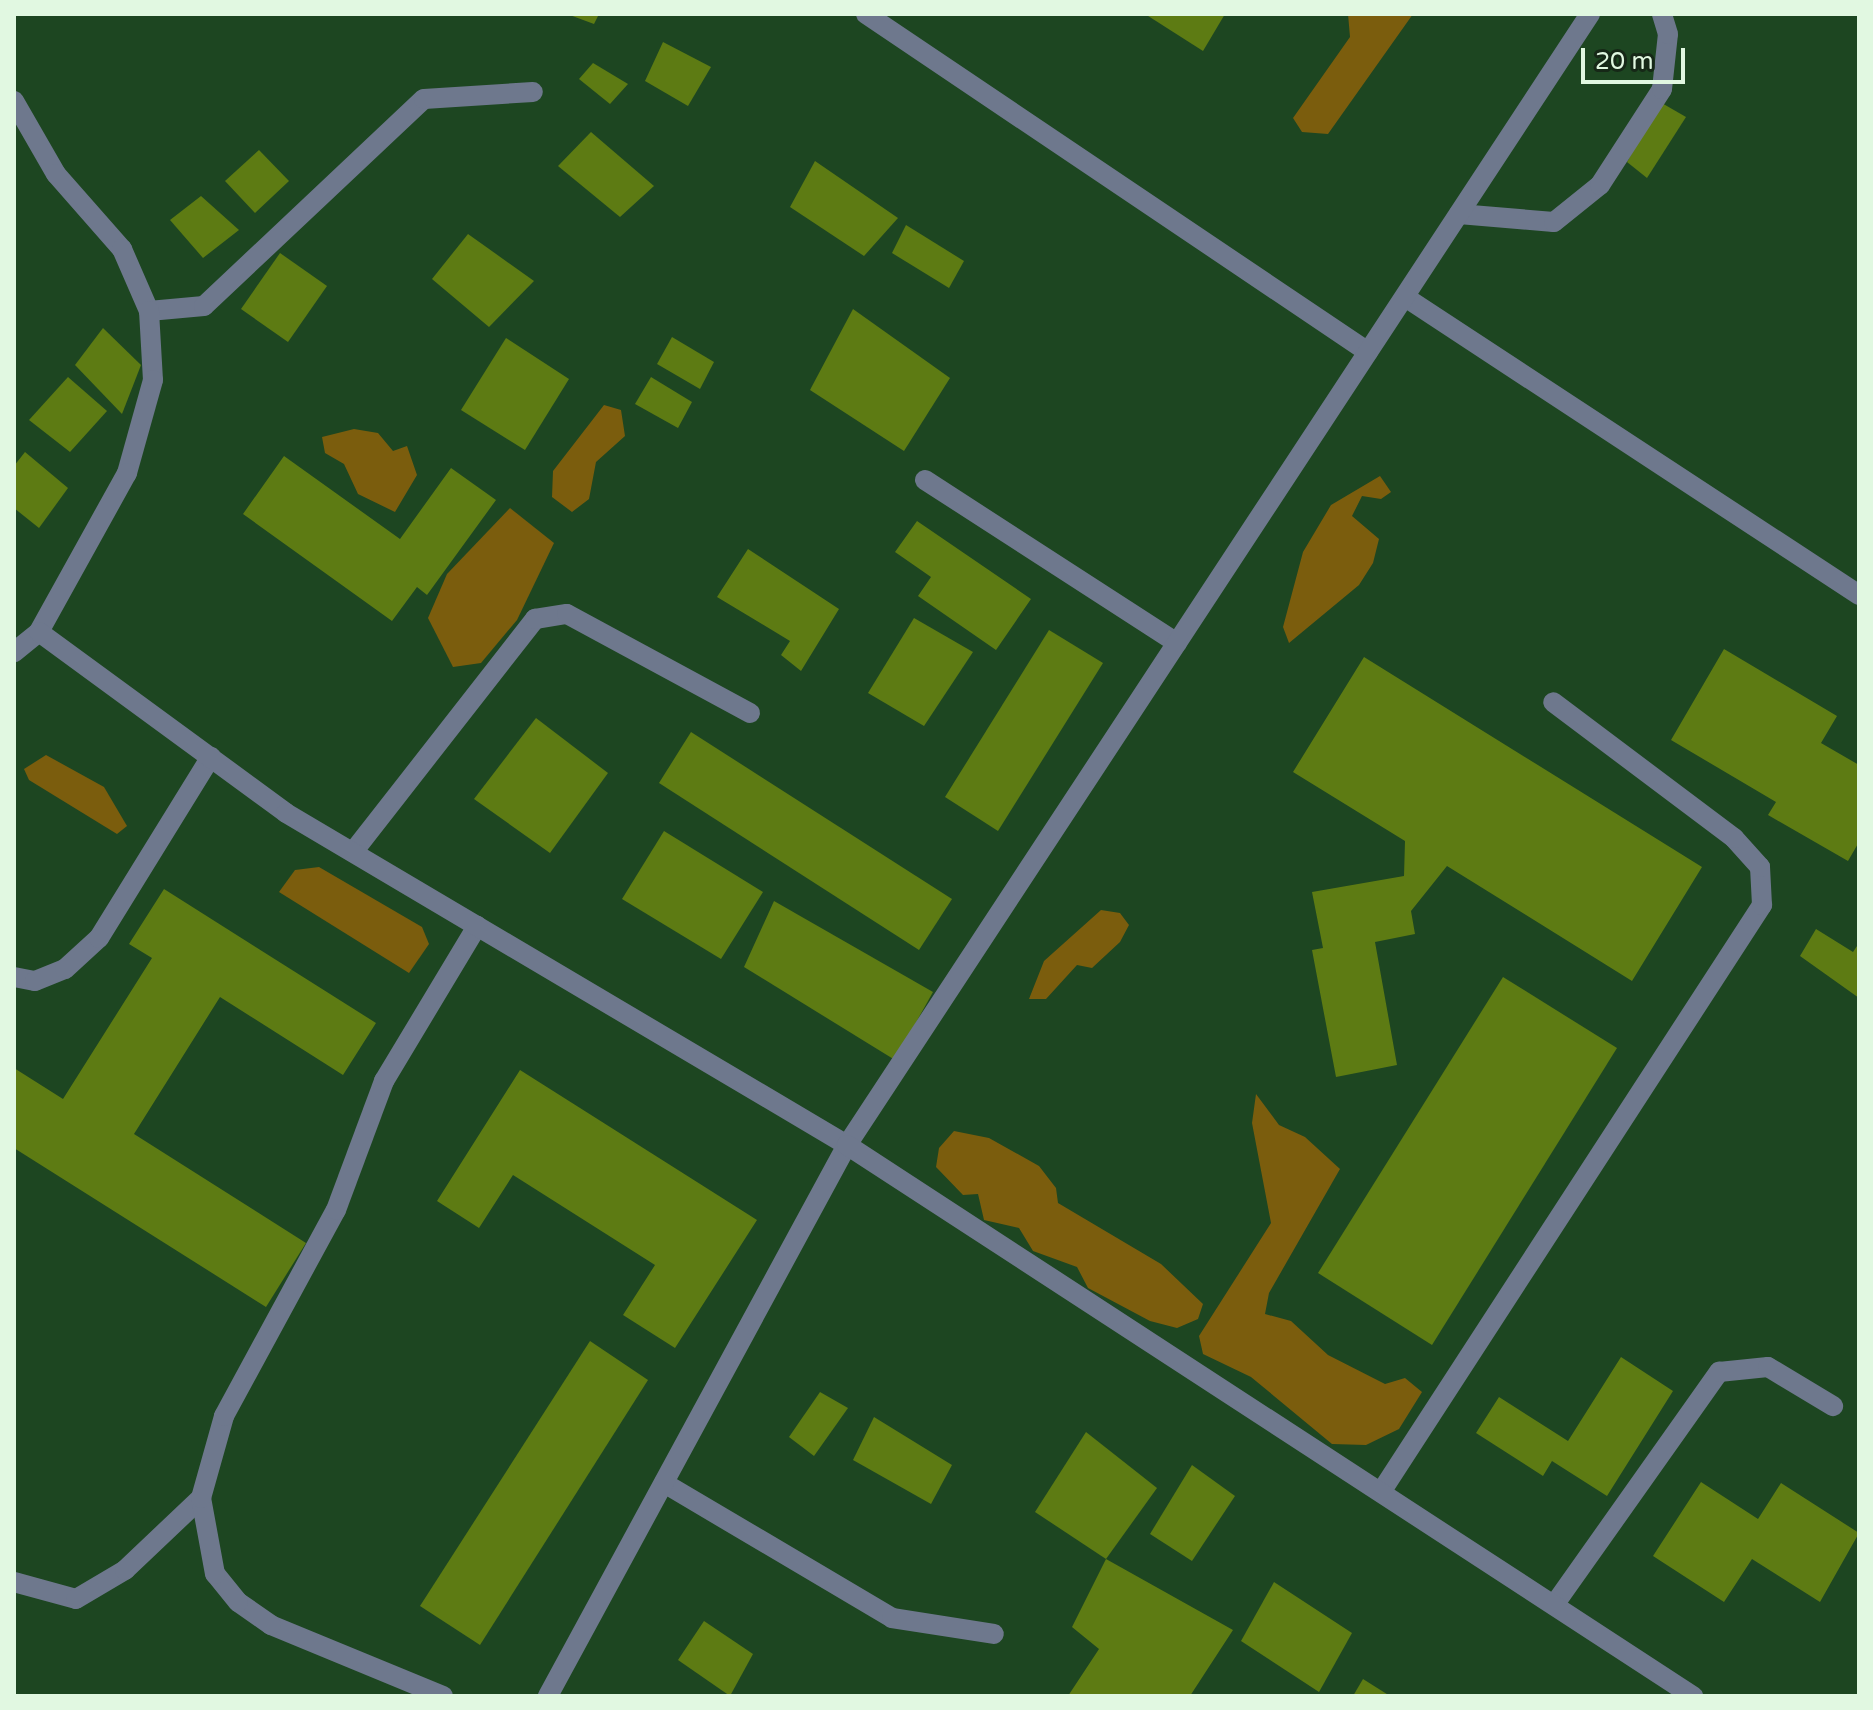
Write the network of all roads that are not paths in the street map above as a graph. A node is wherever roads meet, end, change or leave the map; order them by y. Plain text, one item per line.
1 (866, 14) edge
2 (1590, 14) edge
3 (1662, 14) edge
4 (533, 92) dead end
5 (14, 101) edge
6 (1459, 214) junction
7 (1405, 297) junction
8 (149, 311) junction
9 (1368, 352) junction
10 (925, 480) dead end
11 (1859, 595) edge
12 (39, 632) junction
13 (1177, 643) junction
14 (14, 652) edge
15 (1553, 702) dead end
16 (750, 713) dead end
17 (211, 757) junction
18 (353, 852) junction
19 (477, 926) junction
20 (14, 977) edge
21 (847, 1145) junction
22 (1833, 1406) dead end
23 (664, 1483) junction
24 (1381, 1492) junction
25 (201, 1498) junction
26 (14, 1582) edge
27 (1554, 1605) junction
28 (994, 1634) dead end
29 (443, 1696) edge
30 (548, 1696) edge
31 (1693, 1696) edge

1 - 9 street
2 - 6 street
3 - 6 street
4 - 8 street
5 - 8 street
6 - 7 street
7 - 9 street
7 - 11 street
8 - 12 street
9 - 13 street
10 - 13 street
12 - 14 street
12 - 17 street
13 - 21 street
15 - 24 street
16 - 18 street
17 - 18 street
17 - 20 street
18 - 19 street
19 - 21 street
19 - 25 street
21 - 23 street
21 - 24 street
22 - 27 street
23 - 28 street
23 - 30 street
24 - 27 street
25 - 26 street
25 - 29 street
27 - 31 street

